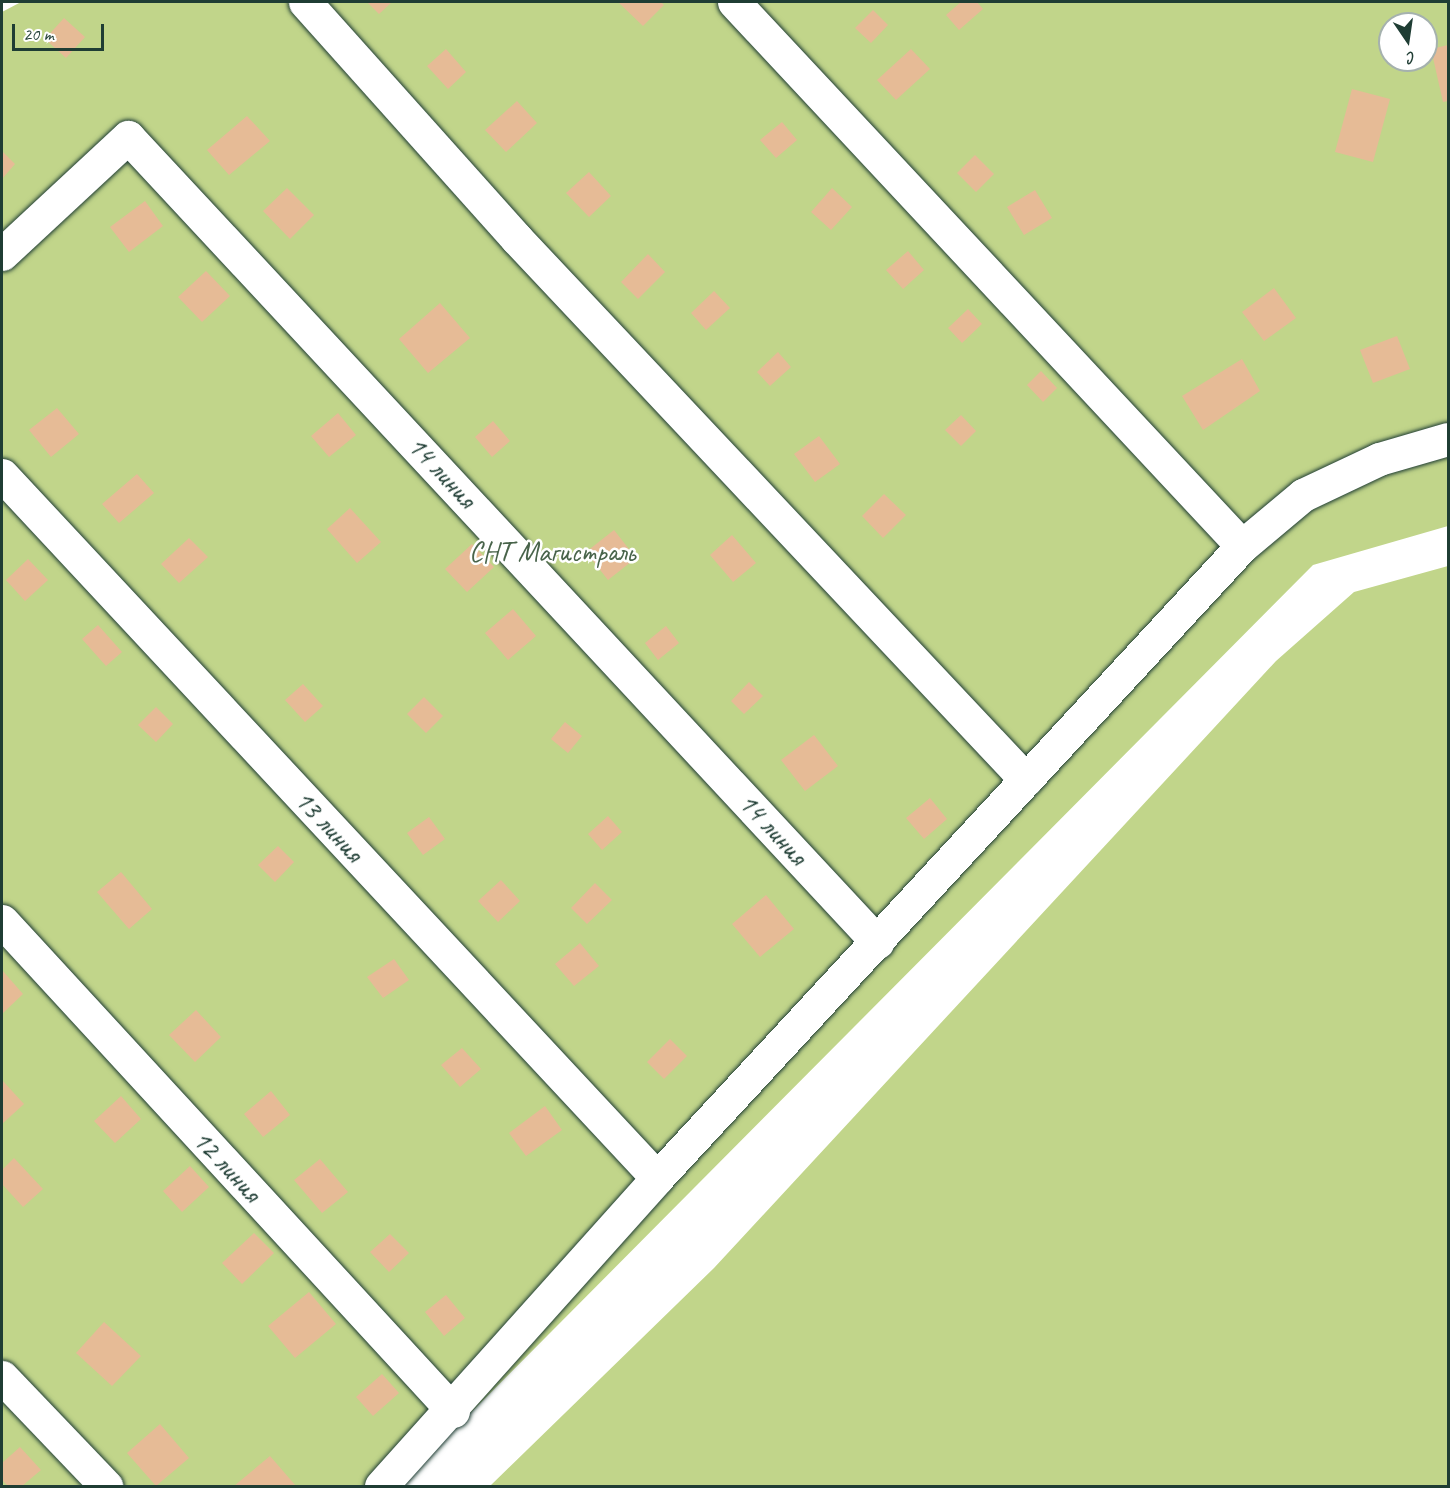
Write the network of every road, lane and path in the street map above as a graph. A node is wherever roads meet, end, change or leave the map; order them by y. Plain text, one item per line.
1 (305, 2) edge
2 (734, 2) edge
3 (2, 254) edge
4 (1449, 439) edge
5 (2, 475) edge
6 (1242, 546) junction
7 (1026, 780) junction
8 (2, 921) edge
9 (877, 942) junction
10 (657, 1178) junction
11 (2, 1377) edge
12 (453, 1411) junction
13 (106, 1486) edge
14 (381, 1486) edge

1 - 7 street
2 - 6 street
3 - 9 street, 14 линия
4 - 6 street
5 - 10 street, 13 линия
6 - 7 street
7 - 9 street
8 - 12 street, 12 линия
9 - 10 street
10 - 12 street
11 - 13 street
12 - 14 street

